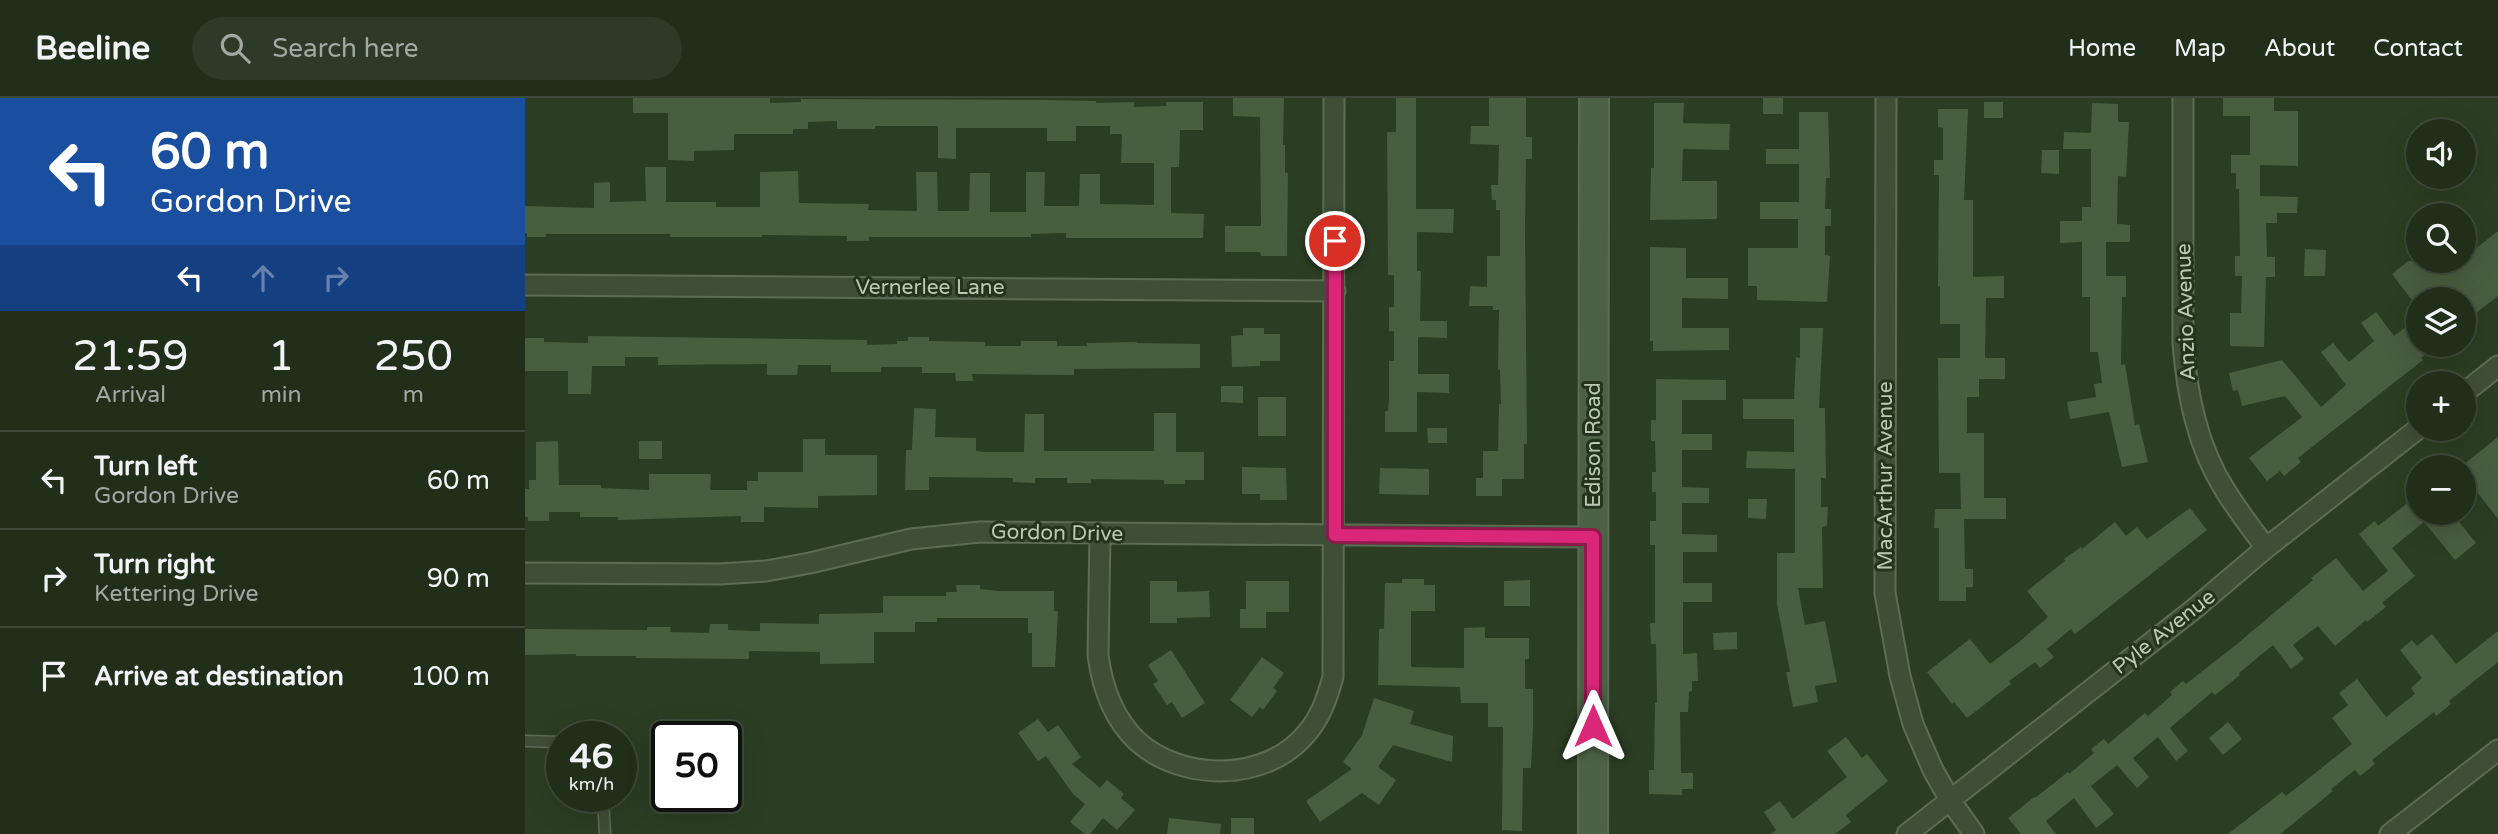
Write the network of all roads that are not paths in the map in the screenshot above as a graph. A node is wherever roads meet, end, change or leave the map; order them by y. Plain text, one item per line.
1 (1334, 98) edge
2 (1594, 98) edge
3 (1887, 98) edge
4 (2183, 98) edge
5 (525, 285) edge
6 (1335, 291) junction
7 (2498, 366) edge
8 (2476, 383) edge
9 (2406, 438) edge
10 (1100, 534) junction
11 (1335, 535) junction
12 (1593, 537) junction
13 (2266, 548) junction
14 (525, 573) edge
15 (525, 741) edge
16 (546, 742) edge
17 (2498, 750) edge
18 (1950, 800) junction
19 (604, 812) edge
20 (605, 834) edge
21 (1593, 834) edge
22 (1907, 834) edge
23 (1974, 834) edge
24 (2390, 834) edge

1 - 6 street
2 - 12 main road, Edison Road
3 - 18 street, MacArthur Avenue
4 - 13 street, Anzio Avenue
5 - 6 street, Vernerlee Lane
6 - 11 street
7 - 8 street
9 - 13 street, Pyle Avenue
10 - 11 street, Gordon Drive
10 - 11 street
10 - 14 street, Gordon Drive
11 - 12 street, Gordon Drive
12 - 21 main road, Edison Road
13 - 18 street, Pyle Avenue
15 - 16 lane
17 - 24 street
18 - 22 street, Pyle Avenue
18 - 23 street, MacArthur Avenue
19 - 20 lane

